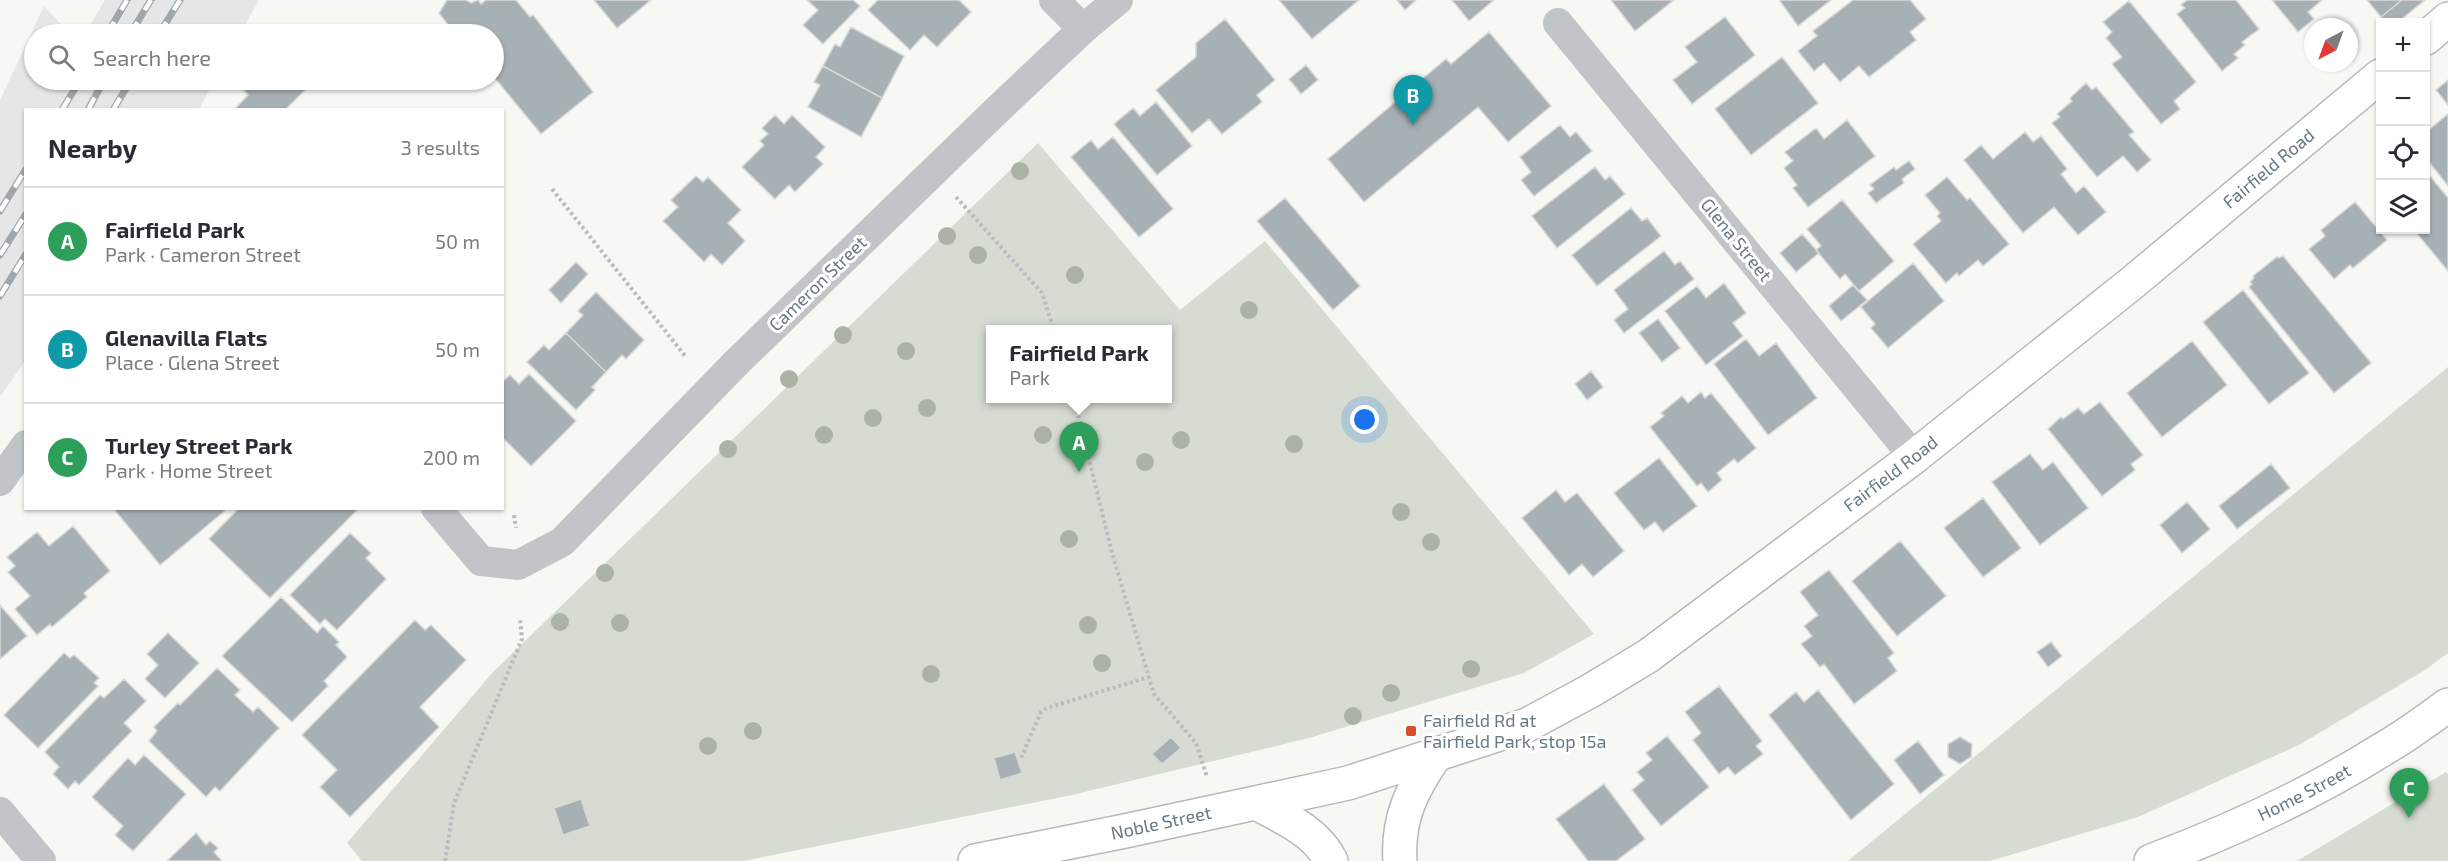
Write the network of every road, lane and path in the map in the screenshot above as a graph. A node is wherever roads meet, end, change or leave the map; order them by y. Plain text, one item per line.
1 (1054, 0) edge
2 (1118, 0) edge
3 (2448, 19) edge
4 (1558, 23) dead end
5 (1083, 29) junction
6 (2430, 35) edge
7 (2376, 79) edge
8 (552, 189) dead end
9 (955, 196) dead end
10 (1052, 325) edge
11 (686, 357) dead end
12 (1075, 403) edge
13 (24, 448) edge
14 (1914, 457) junction
15 (0, 481) edge
16 (438, 510) edge
17 (514, 515) dead end
18 (516, 532) dead end
19 (520, 618) dead end
20 (1149, 677) junction
21 (2448, 705) edge
22 (1435, 756) junction
23 (1021, 758) dead end
24 (1208, 781) dead end
25 (1348, 783) joint
26 (1256, 802) junction
27 (0, 812) edge
28 (41, 861) edge
29 (445, 861) edge
30 (975, 861) edge
31 (1331, 861) edge
32 (1400, 861) edge
33 (2151, 861) edge

1 - 5 street
2 - 5 street, Cameron Street
3 - 6 main road
4 - 14 street, Glena Street
5 - 16 street, Cameron Street
7 - 14 main road, Fairfield Road
8 - 11 path
9 - 10 path
12 - 20 path
13 - 15 street
14 - 22 main road, Fairfield Road
17 - 18 path
19 - 29 path
20 - 23 path
20 - 24 path
21 - 33 main road, Home Street
22 - 25 main road, Fairfield Road
22 - 32 main road
25 - 26 main road, Noble Street
26 - 30 main road, Noble Street
26 - 31 main road
27 - 28 street

